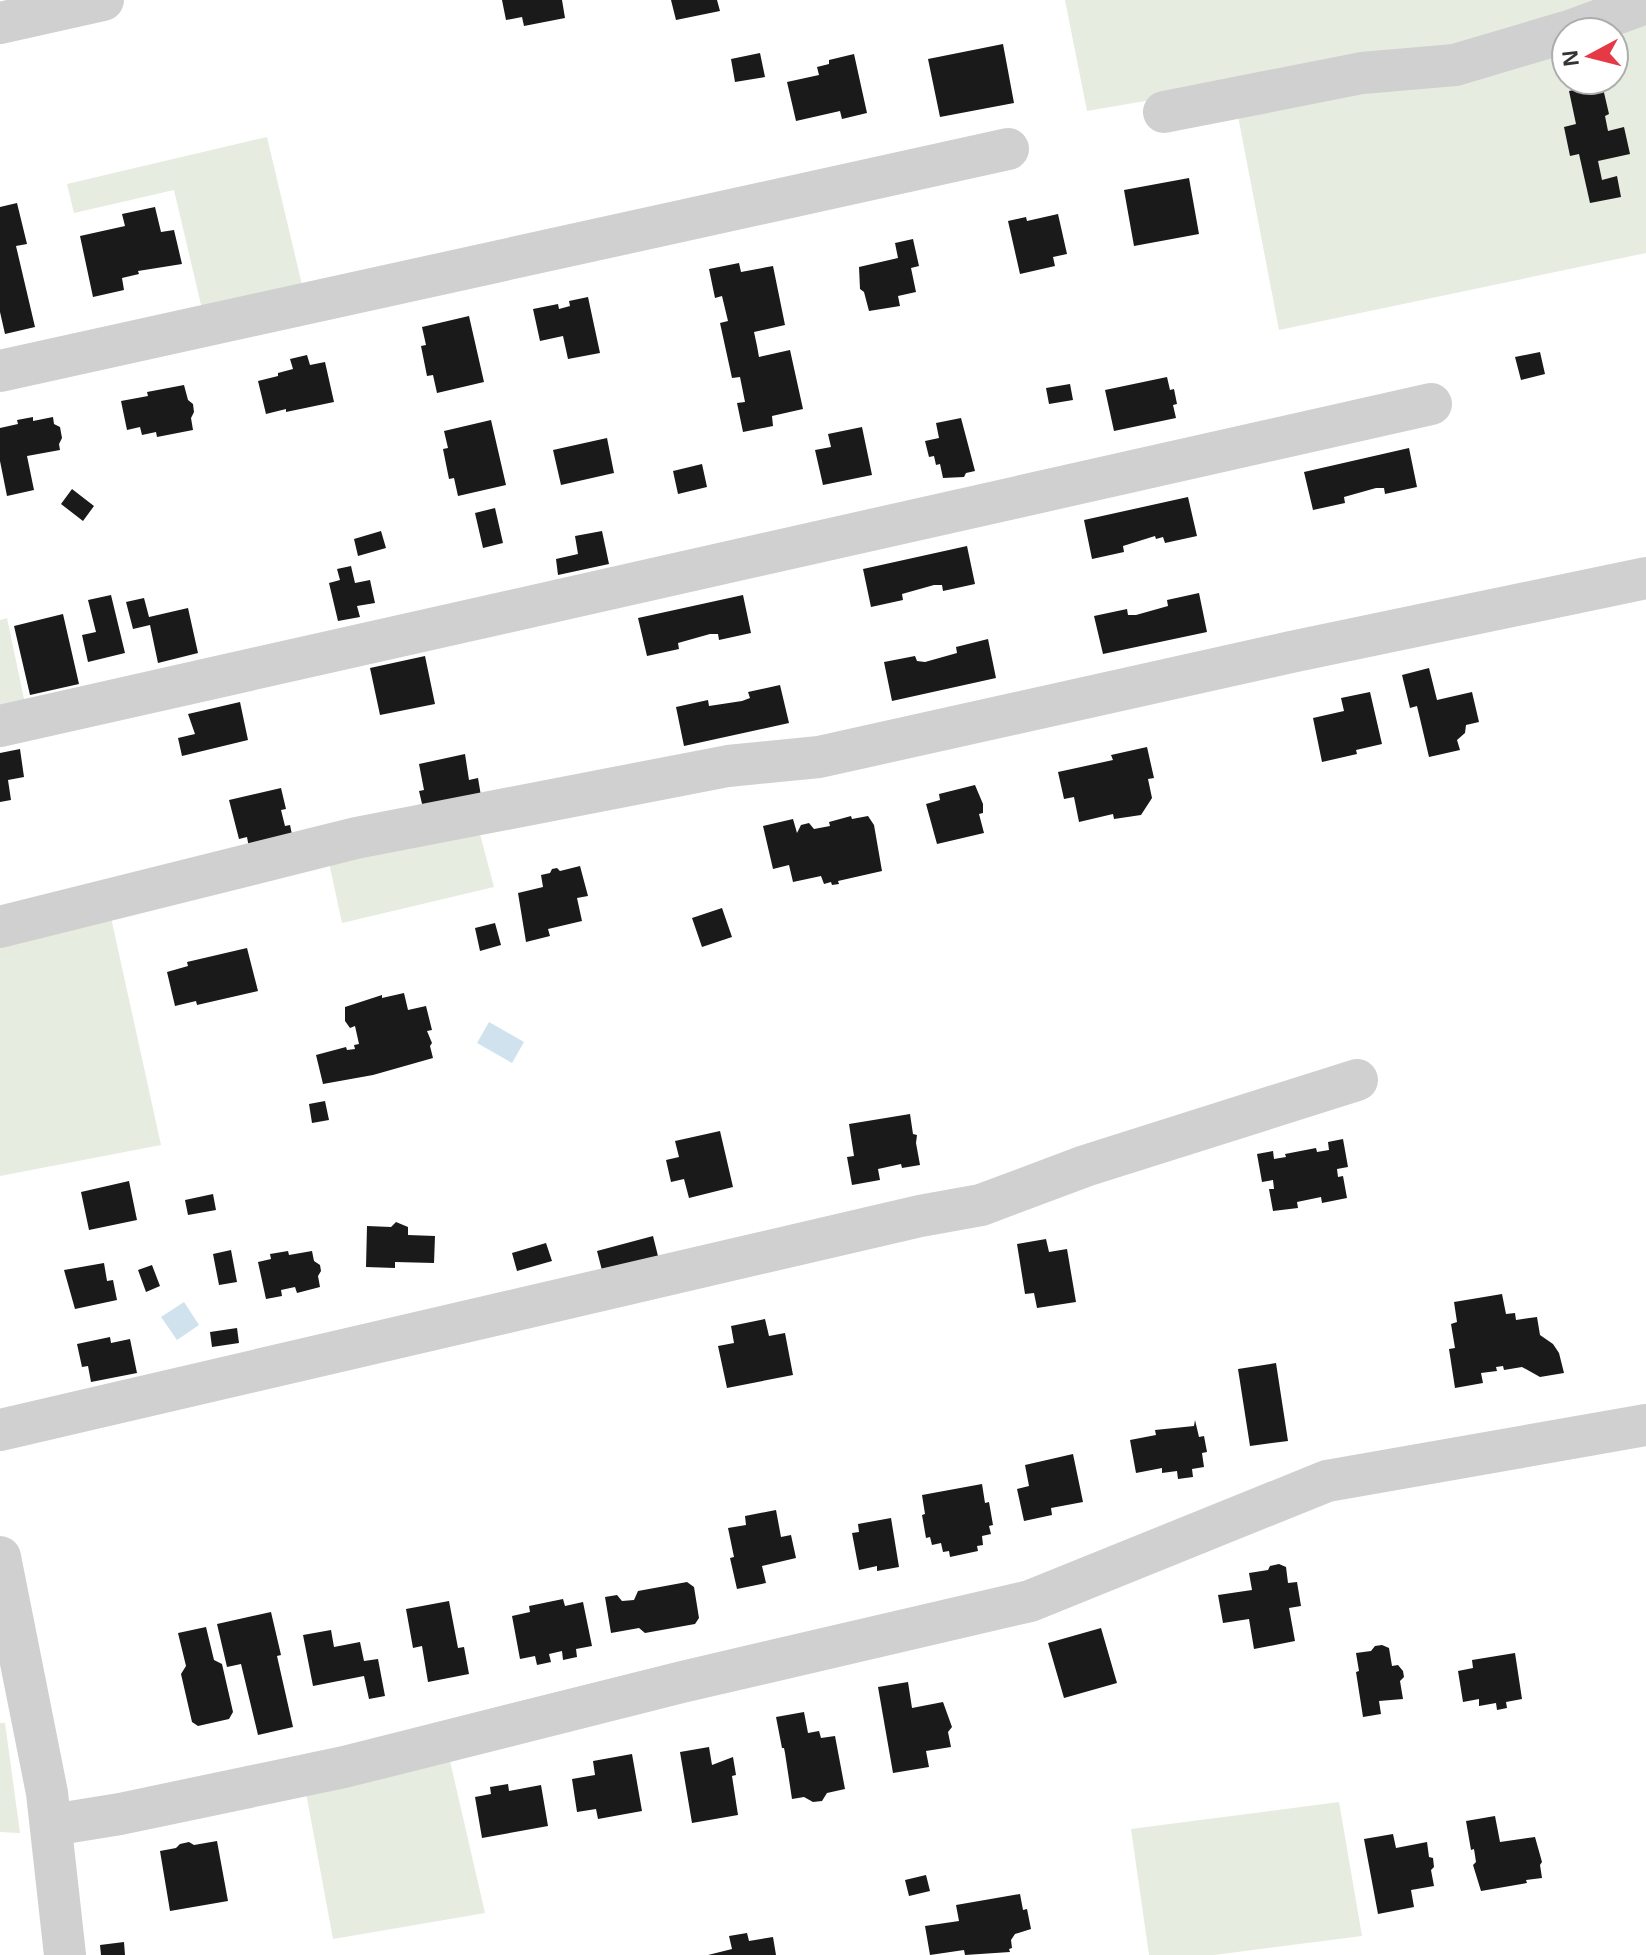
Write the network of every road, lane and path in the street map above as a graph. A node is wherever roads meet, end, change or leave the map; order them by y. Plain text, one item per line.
1 (103, 0) edge
2 (1646, 3) edge
3 (1610, 16) edge
4 (0, 23) edge
5 (1550, 37) edge
6 (1164, 112) dead end
7 (1008, 149) dead end
8 (0, 371) edge
9 (1431, 404) dead end
10 (1646, 578) edge
11 (0, 726) edge
12 (0, 927) edge
13 (1357, 1080) dead end
14 (1646, 1425) edge
15 (0, 1430) edge
16 (0, 1557) edge
17 (52, 1825) junction
18 (65, 1955) edge

1 - 4 street
2 - 3 street
5 - 6 street
7 - 8 street
9 - 11 street
10 - 12 street
13 - 15 street
14 - 17 street
16 - 17 street
17 - 18 street

